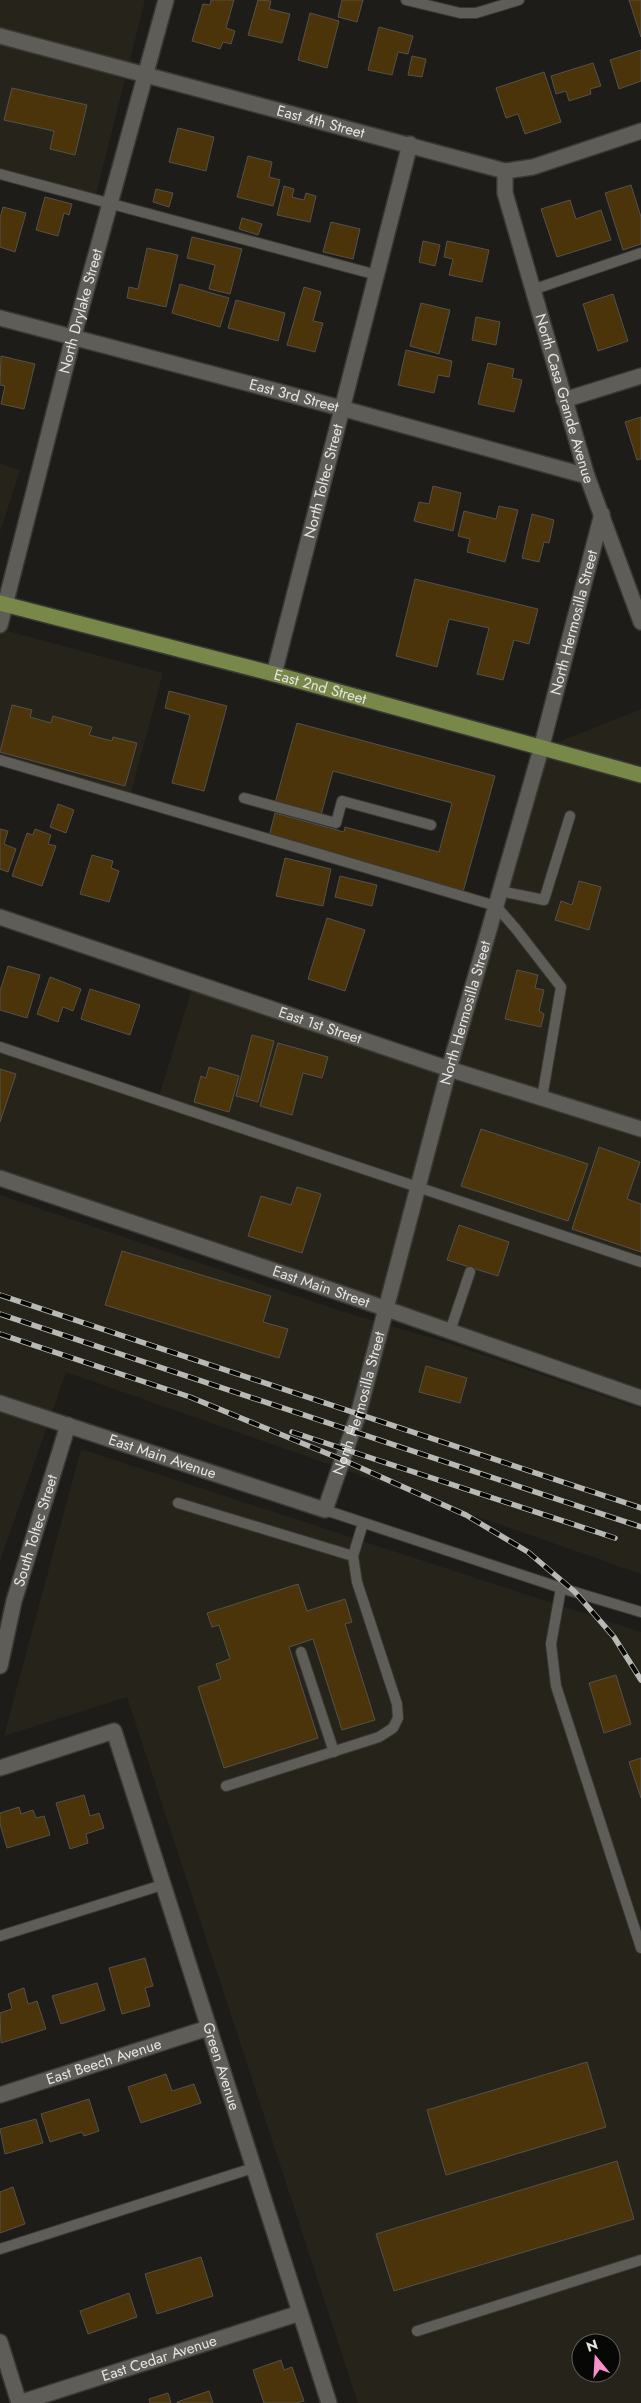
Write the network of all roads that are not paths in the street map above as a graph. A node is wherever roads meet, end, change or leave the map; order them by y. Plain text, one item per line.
1 (166, 0) edge
2 (406, 0) edge
3 (519, 0) edge
4 (0, 36) edge
5 (146, 76) junction
6 (641, 131) edge
7 (410, 144) junction
8 (505, 171) junction
9 (0, 174) edge
10 (110, 204) junction
11 (641, 254) edge
12 (376, 275) junction
13 (532, 290) junction
14 (0, 318) edge
15 (73, 338) junction
16 (641, 376) edge
17 (564, 400) junction
18 (342, 408) junction
19 (586, 476) junction
20 (602, 514) junction
21 (3, 604) edge
22 (641, 622) edge
23 (0, 625) edge
24 (274, 674) junction
25 (541, 749) junction
26 (0, 760) edge
27 (640, 774) edge
28 (244, 798) dead end
29 (570, 816) dead end
30 (431, 825) dead end
31 (498, 898) junction
32 (0, 917) edge
33 (0, 1047) edge
34 (449, 1069) junction
35 (542, 1098) junction
36 (641, 1130) edge
37 (0, 1178) edge
38 (418, 1187) junction
39 (641, 1262) edge
40 (470, 1272) dead end
41 (385, 1308) junction
42 (450, 1331) junction
43 (641, 1398) edge
44 (0, 1402) edge
45 (68, 1425) junction
46 (178, 1503) dead end
47 (325, 1510) junction
48 (363, 1523) junction
49 (353, 1556) junction
50 (561, 1588) junction
51 (7, 1598) edge
52 (641, 1612) edge
53 (301, 1652) dead end
54 (0, 1666) edge
55 (334, 1752) junction
56 (0, 1768) edge
57 (226, 1786) dead end
58 (162, 1885) junction
59 (0, 1936) edge
60 (641, 1948) edge
61 (208, 2028) junction
62 (0, 2095) edge
63 (254, 2168) junction
64 (0, 2249) edge
65 (641, 2260) edge
66 (300, 2313) junction
67 (417, 2331) dead end
68 (0, 2342) edge
69 (19, 2403) edge
70 (329, 2403) edge

1 - 5 street, North Drylake Street
2 - 3 lane
4 - 5 street, East 4th Street
5 - 7 street, East 4th Street
5 - 10 street, North Drylake Street
6 - 8 street, East 4th Street
7 - 8 street, East 4th Street
7 - 12 street, North Toltec Street
8 - 13 street, North Casa Grande Avenue
9 - 10 lane
10 - 12 lane
10 - 15 street, North Drylake Street
11 - 13 lane
12 - 18 street, North Toltec Street
13 - 17 street, North Casa Grande Avenue
14 - 15 street, East 3rd Street
15 - 18 street, East 3rd Street
15 - 21 street, North Drylake Street
16 - 17 street
17 - 19 street, North Casa Grande Avenue
18 - 19 street, East 3rd Street
18 - 24 street, North Toltec Street
19 - 20 street, North Casa Grande Avenue
20 - 22 street, North Casa Grande Avenue
20 - 25 street, North Hermosilla Street
21 - 23 street, North Drylake Street
21 - 24 main road, East 2nd Street
24 - 25 main road, East 2nd Street
25 - 27 main road, East 2nd Street
25 - 31 street, North Hermosilla Street
26 - 31 lane
28 - 30 lane
29 - 31 lane
31 - 34 street, North Hermosilla Street
31 - 35 lane
32 - 34 street, East 1st Street
33 - 38 lane
34 - 35 street, East 1st Street
34 - 38 street, North Hermosilla Street
35 - 36 street, East 1st Street
37 - 41 street, East Main Street
38 - 39 lane
38 - 41 street, North Hermosilla Street
40 - 42 lane
41 - 42 street, East Main Street
41 - 47 street, North Hermosilla Street
42 - 43 street, East Main Street
44 - 45 street, East Main Avenue
45 - 47 street, East Main Avenue
45 - 51 street, South Toltec Street
46 - 49 lane
47 - 48 lane
48 - 49 lane
48 - 50 lane
49 - 55 lane
50 - 52 lane
50 - 60 lane
51 - 54 street, South Toltec Street
53 - 55 lane
55 - 57 lane
56 - 58 street, Green Avenue
58 - 59 lane
58 - 61 street, Green Avenue
61 - 62 street, East Beech Avenue
61 - 63 street, Green Avenue
63 - 64 lane
63 - 66 street, Green Avenue
65 - 67 lane
66 - 69 street, East Cedar Avenue
66 - 70 street, Green Avenue
68 - 69 street

